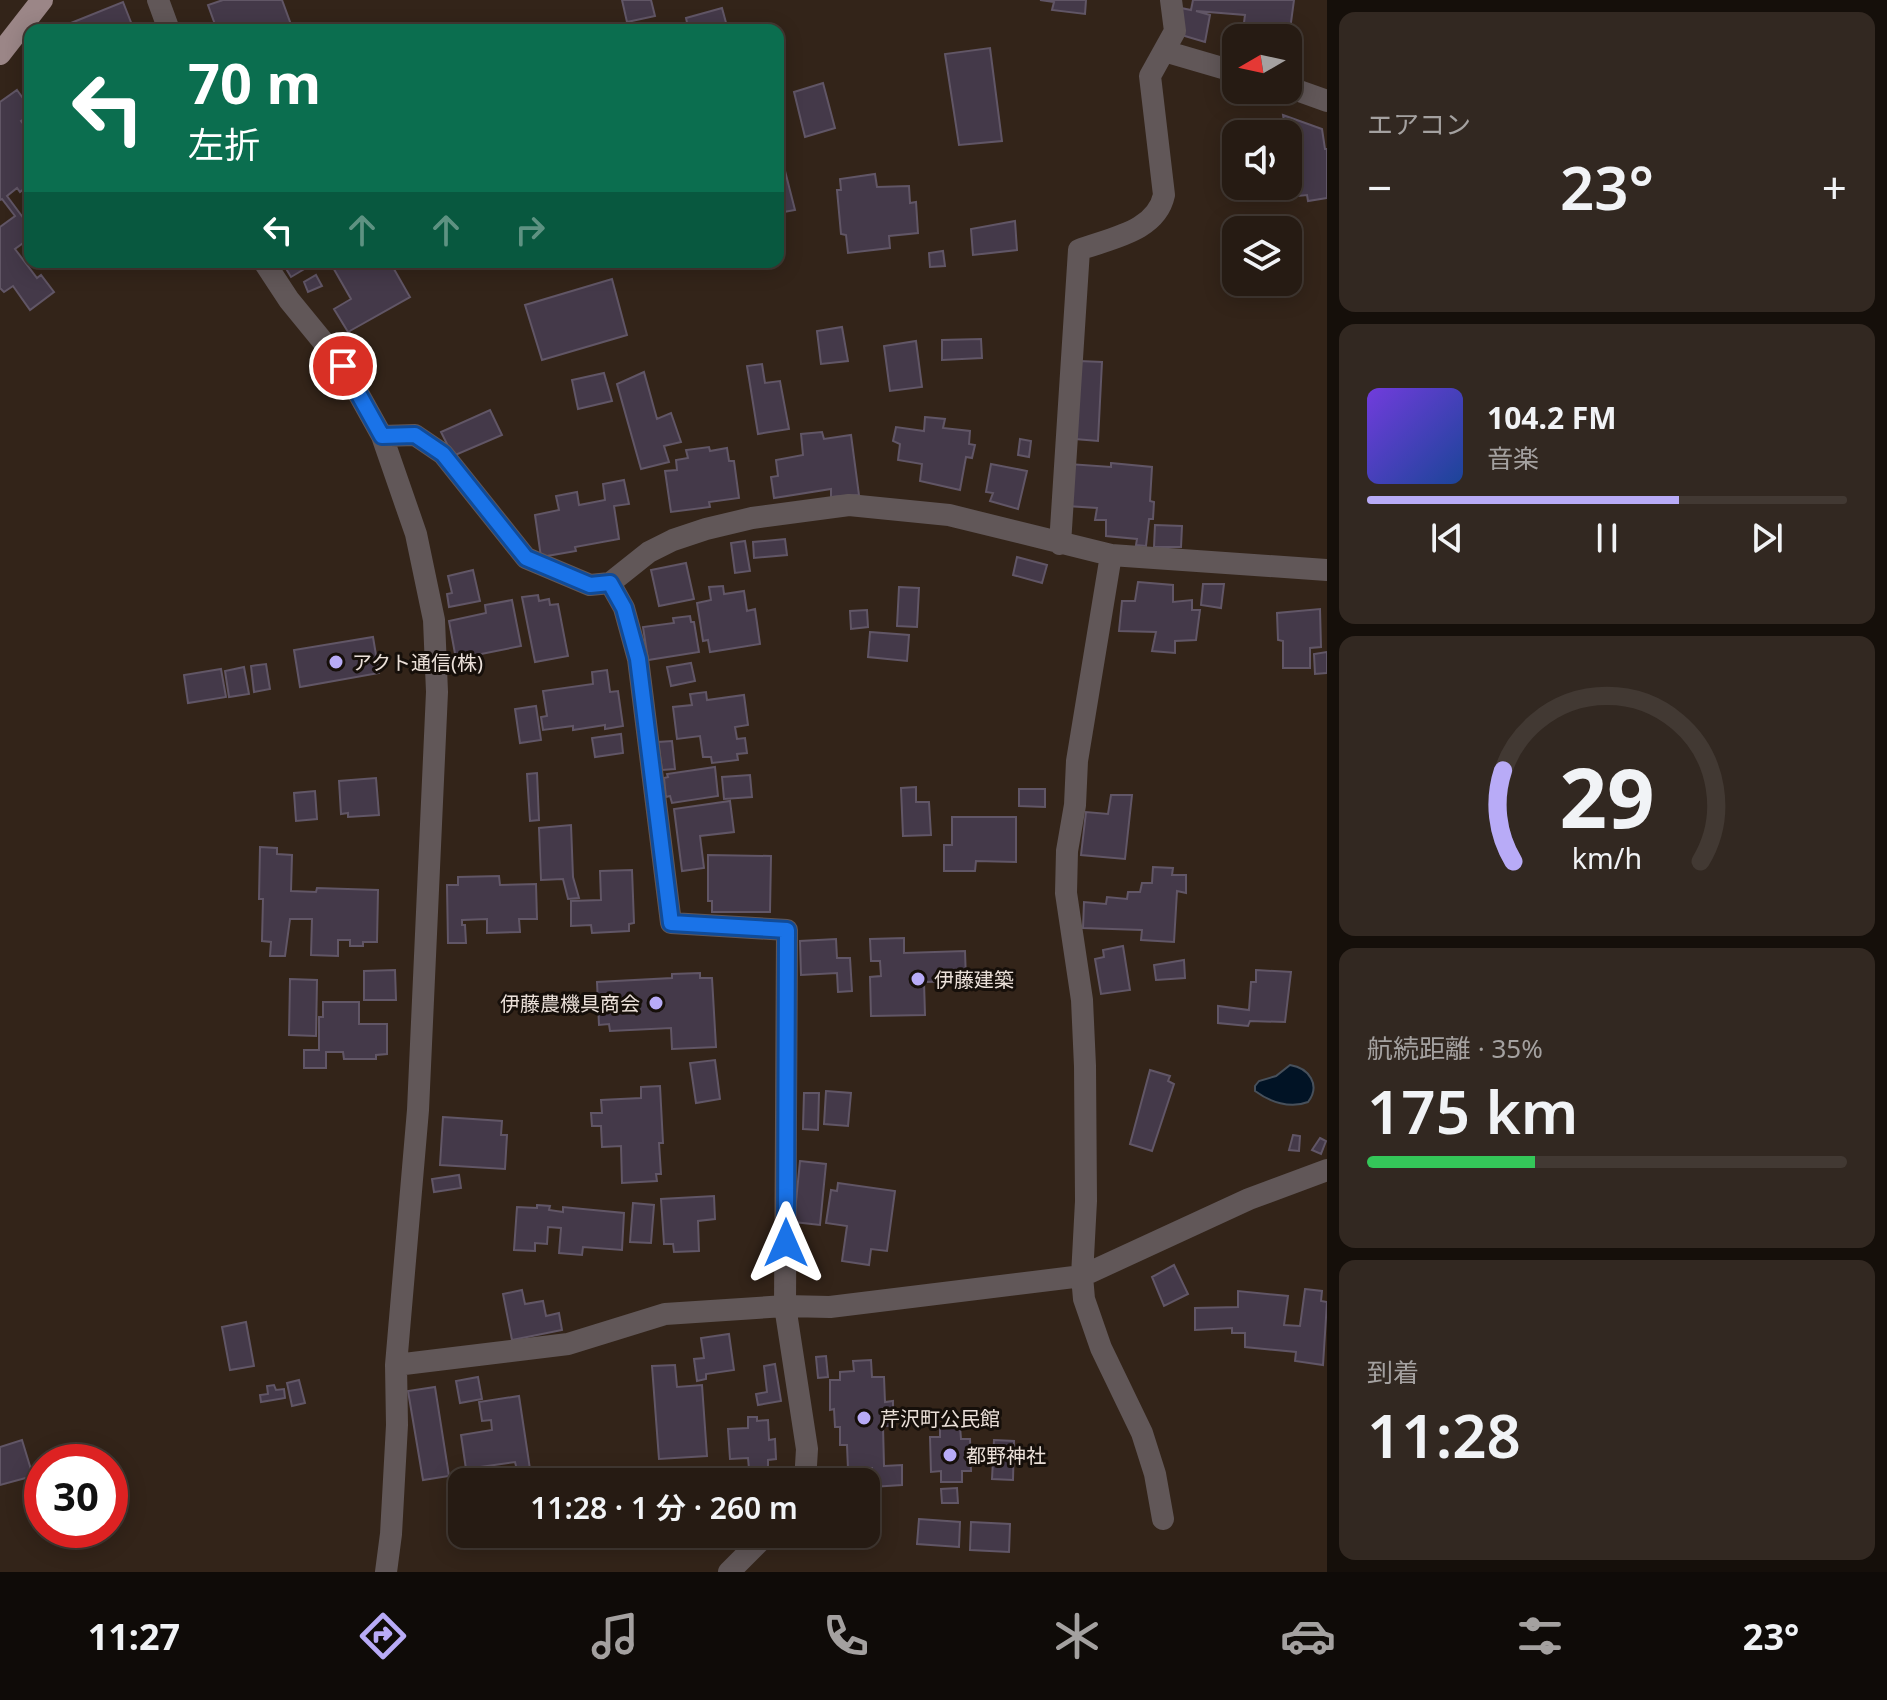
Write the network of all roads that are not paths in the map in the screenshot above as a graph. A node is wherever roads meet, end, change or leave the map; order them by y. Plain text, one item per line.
1 (42, 0) edge
2 (158, 0) edge
3 (1171, 0) edge
4 (167, 24) edge
5 (1164, 51) junction
6 (0, 54) edge
7 (1222, 68) edge
8 (1302, 92) edge
9 (1327, 101) edge
10 (268, 268) edge
11 (382, 436) junction
12 (1060, 544) junction
13 (1111, 555) junction
14 (1327, 570) edge
15 (610, 583) junction
16 (1327, 1170) edge
17 (1082, 1276) junction
18 (785, 1306) junction
19 (396, 1365) junction
20 (806, 1468) edge
21 (1163, 1519) dead end
22 (753, 1548) edge
23 (386, 1572) edge
24 (729, 1572) edge

1 - 6 main road
2 - 4 street
3 - 5 street
5 - 7 street
5 - 12 street
8 - 9 street
10 - 11 street
11 - 15 street
11 - 19 street
12 - 13 street
12 - 15 street
13 - 14 street
13 - 17 street
15 - 18 street
16 - 17 street
17 - 18 street
17 - 21 street
18 - 19 street
18 - 20 street
19 - 23 street
22 - 24 street

